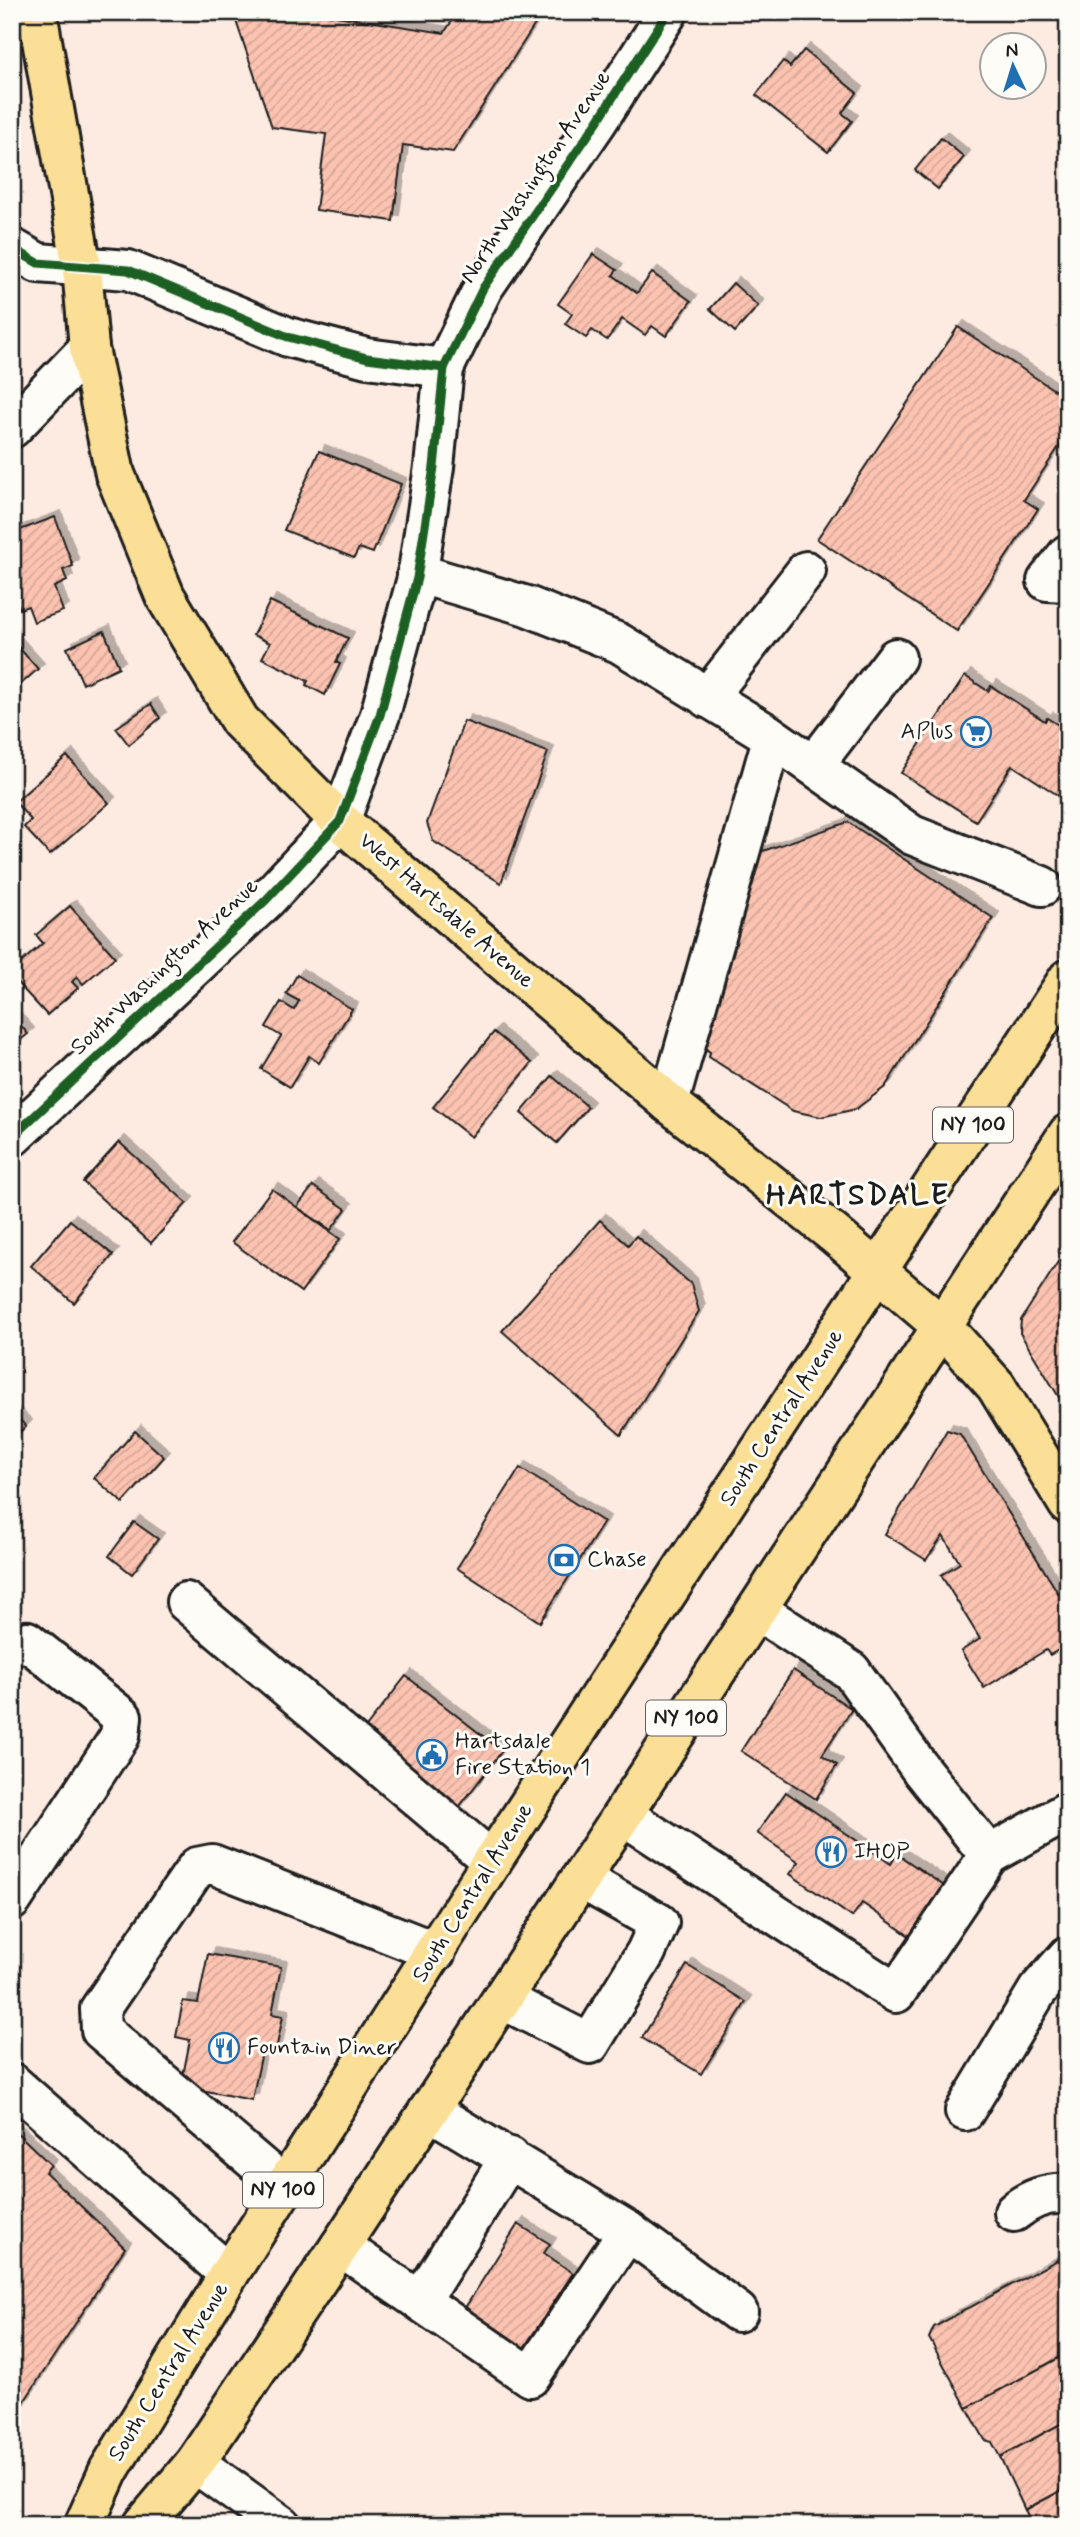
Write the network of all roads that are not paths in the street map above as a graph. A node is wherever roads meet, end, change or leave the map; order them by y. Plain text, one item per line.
1 (37, 12) edge
2 (668, 12) edge
3 (12, 247) edge
4 (82, 268) junction
5 (89, 348) junction
6 (444, 368) junction
7 (12, 428) edge
8 (1068, 554) edge
9 (806, 571) dead end
10 (417, 573) junction
11 (1068, 582) edge
12 (896, 658) dead end
13 (707, 698) junction
14 (772, 739) junction
15 (814, 765) junction
16 (340, 821) junction
17 (1042, 886) dead end
18 (1068, 979) edge
19 (669, 1102) junction
20 (1068, 1134) edge
21 (12, 1137) edge
22 (878, 1271) junction
23 (943, 1327) junction
24 (1068, 1504) edge
25 (186, 1602) dead end
26 (757, 1610) junction
27 (12, 1646) edge
28 (1068, 1811) edge
29 (623, 1815) junction
30 (989, 1855) junction
31 (492, 1861) junction
32 (581, 1879) junction
33 (12, 1900) edge
34 (436, 1952) junction
35 (1068, 1956) edge
36 (502, 2000) junction
37 (12, 2083) edge
38 (429, 2110) junction
39 (965, 2111) dead end
40 (510, 2157) junction
41 (285, 2187) junction
42 (1068, 2194) edge
43 (1014, 2213) dead end
44 (628, 2231) junction
45 (340, 2246) junction
46 (229, 2274) junction
47 (421, 2300) junction
48 (738, 2312) dead end
49 (195, 2463) junction
50 (84, 2525) edge
51 (143, 2525) edge
52 (281, 2525) edge

1 - 4 main road, West Hartsdale Avenue
2 - 6 street, North Washington Avenue
3 - 4 street
4 - 5 main road, West Hartsdale Avenue
4 - 6 street
5 - 7 street
5 - 16 main road, West Hartsdale Avenue
6 - 10 street, North Washington Avenue
8 - 11 street
9 - 13 street
10 - 13 street
10 - 16 street, North Washington Avenue
12 - 15 street
13 - 14 street
14 - 15 street
14 - 19 street
15 - 17 street
16 - 19 main road, West Hartsdale Avenue
16 - 21 street, South Washington Avenue
18 - 22 main road, NY 100
19 - 22 main road, West Hartsdale Avenue
20 - 23 main road, NY 100
22 - 23 main road, West Hartsdale Avenue
22 - 31 main road, South Central Avenue / NY 100
23 - 24 main road, West Hartsdale Avenue
23 - 26 main road, NY 100
25 - 31 street
26 - 29 main road, NY 100
26 - 30 street
27 - 33 street
28 - 30 street
29 - 30 street
29 - 32 main road, NY 100
31 - 34 main road, South Central Avenue / NY 100
32 - 36 main road, NY 100
32 - 36 street
34 - 41 main road, South Central Avenue / NY 100
34 - 41 street
35 - 39 street
36 - 38 main road, NY 100
37 - 46 street
38 - 40 street
38 - 45 main road, NY 100
40 - 44 street
40 - 47 street
41 - 46 main road, South Central Avenue / NY 100
42 - 43 street
44 - 47 street
44 - 48 street
45 - 47 street
45 - 49 main road, NY 100
46 - 50 main road, South Central Avenue / NY 100
49 - 51 main road, NY 100
49 - 52 street

